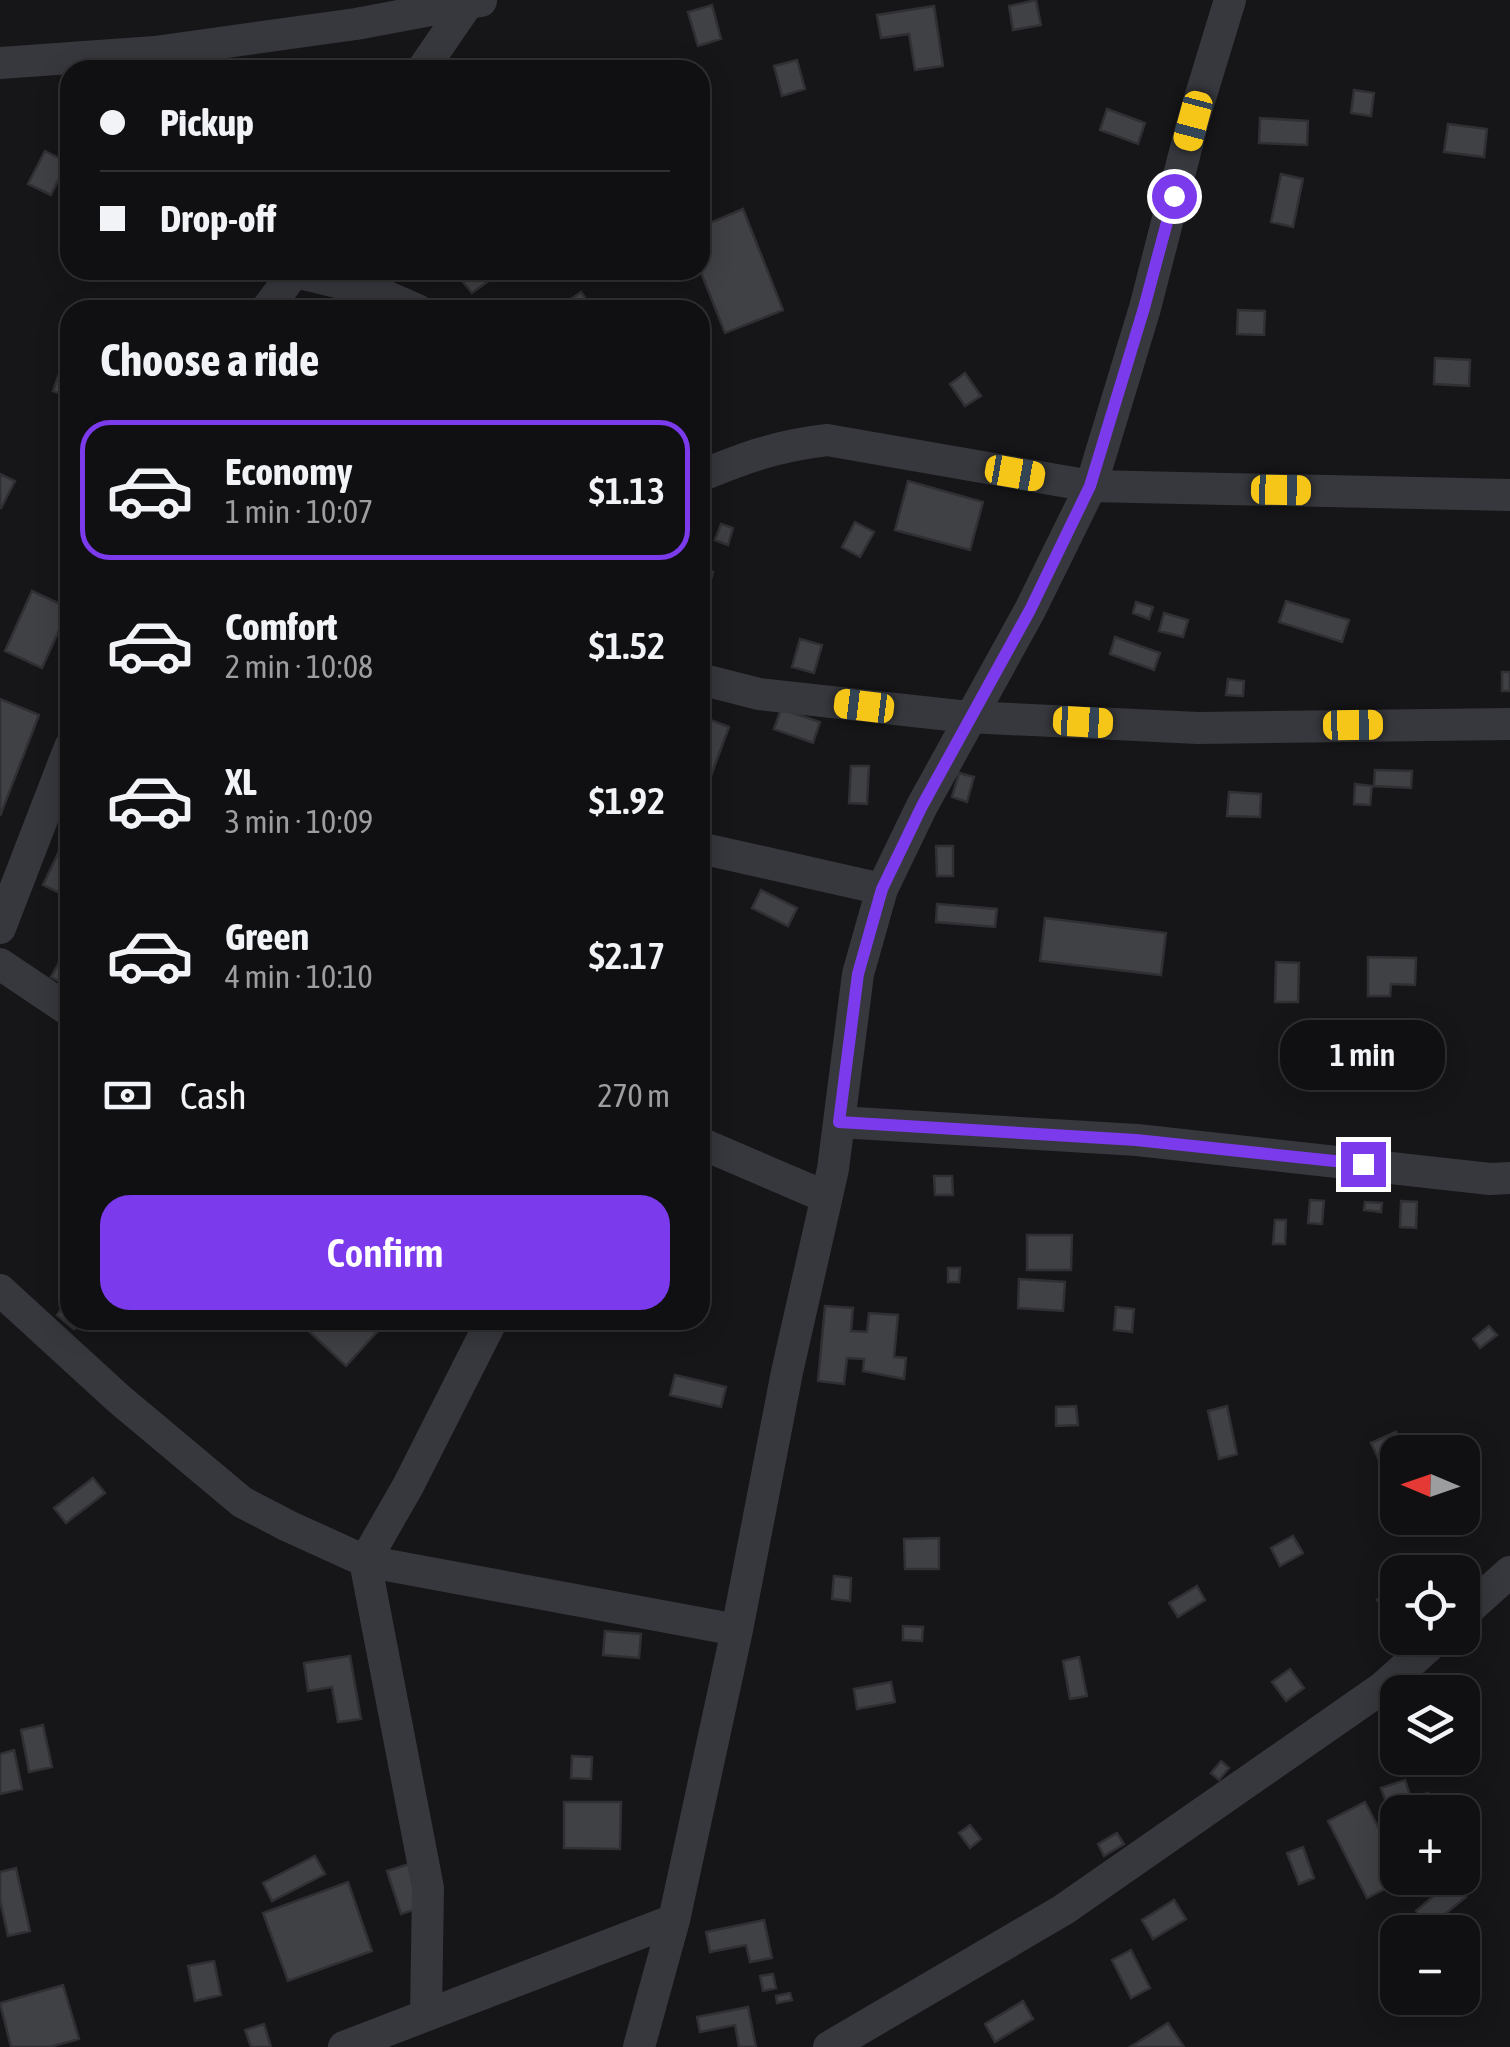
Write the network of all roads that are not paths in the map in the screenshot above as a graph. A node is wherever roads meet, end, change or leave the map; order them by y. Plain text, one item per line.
1 (1230, 0) edge
2 (479, 1) edge
3 (430, 60) edge
4 (0, 63) edge
5 (289, 280) edge
6 (333, 280) edge
7 (274, 300) edge
8 (396, 300) edge
9 (710, 472) edge
10 (1090, 486) junction
11 (1510, 494) edge
12 (710, 682) edge
13 (968, 717) junction
14 (1510, 724) edge
15 (60, 773) edge
16 (710, 850) edge
17 (882, 889) junction
18 (0, 928) edge
19 (0, 964) edge
20 (60, 1004) edge
21 (839, 1122) junction
22 (710, 1146) edge
23 (1510, 1178) edge
24 (826, 1197) junction
25 (0, 1290) edge
26 (487, 1330) edge
27 (366, 1561) junction
28 (1510, 1572) edge
29 (1480, 1599) edge
30 (737, 1630) junction
31 (1419, 1655) edge
32 (674, 1920) junction
33 (426, 2015) junction
34 (344, 2047) edge
35 (639, 2047) edge
36 (828, 2047) edge

1 - 10 street
2 - 3 street
2 - 4 street
5 - 7 street
6 - 8 street
9 - 10 street
10 - 11 street
10 - 13 street
12 - 13 street
13 - 14 street
13 - 17 street
15 - 18 street
16 - 17 street
17 - 21 street
19 - 20 street
21 - 23 street
21 - 24 street
22 - 24 street
24 - 30 street
25 - 27 street
26 - 27 street
27 - 30 street
27 - 33 street
28 - 29 street
30 - 32 street
31 - 36 street
32 - 33 street
32 - 35 street
33 - 34 street

